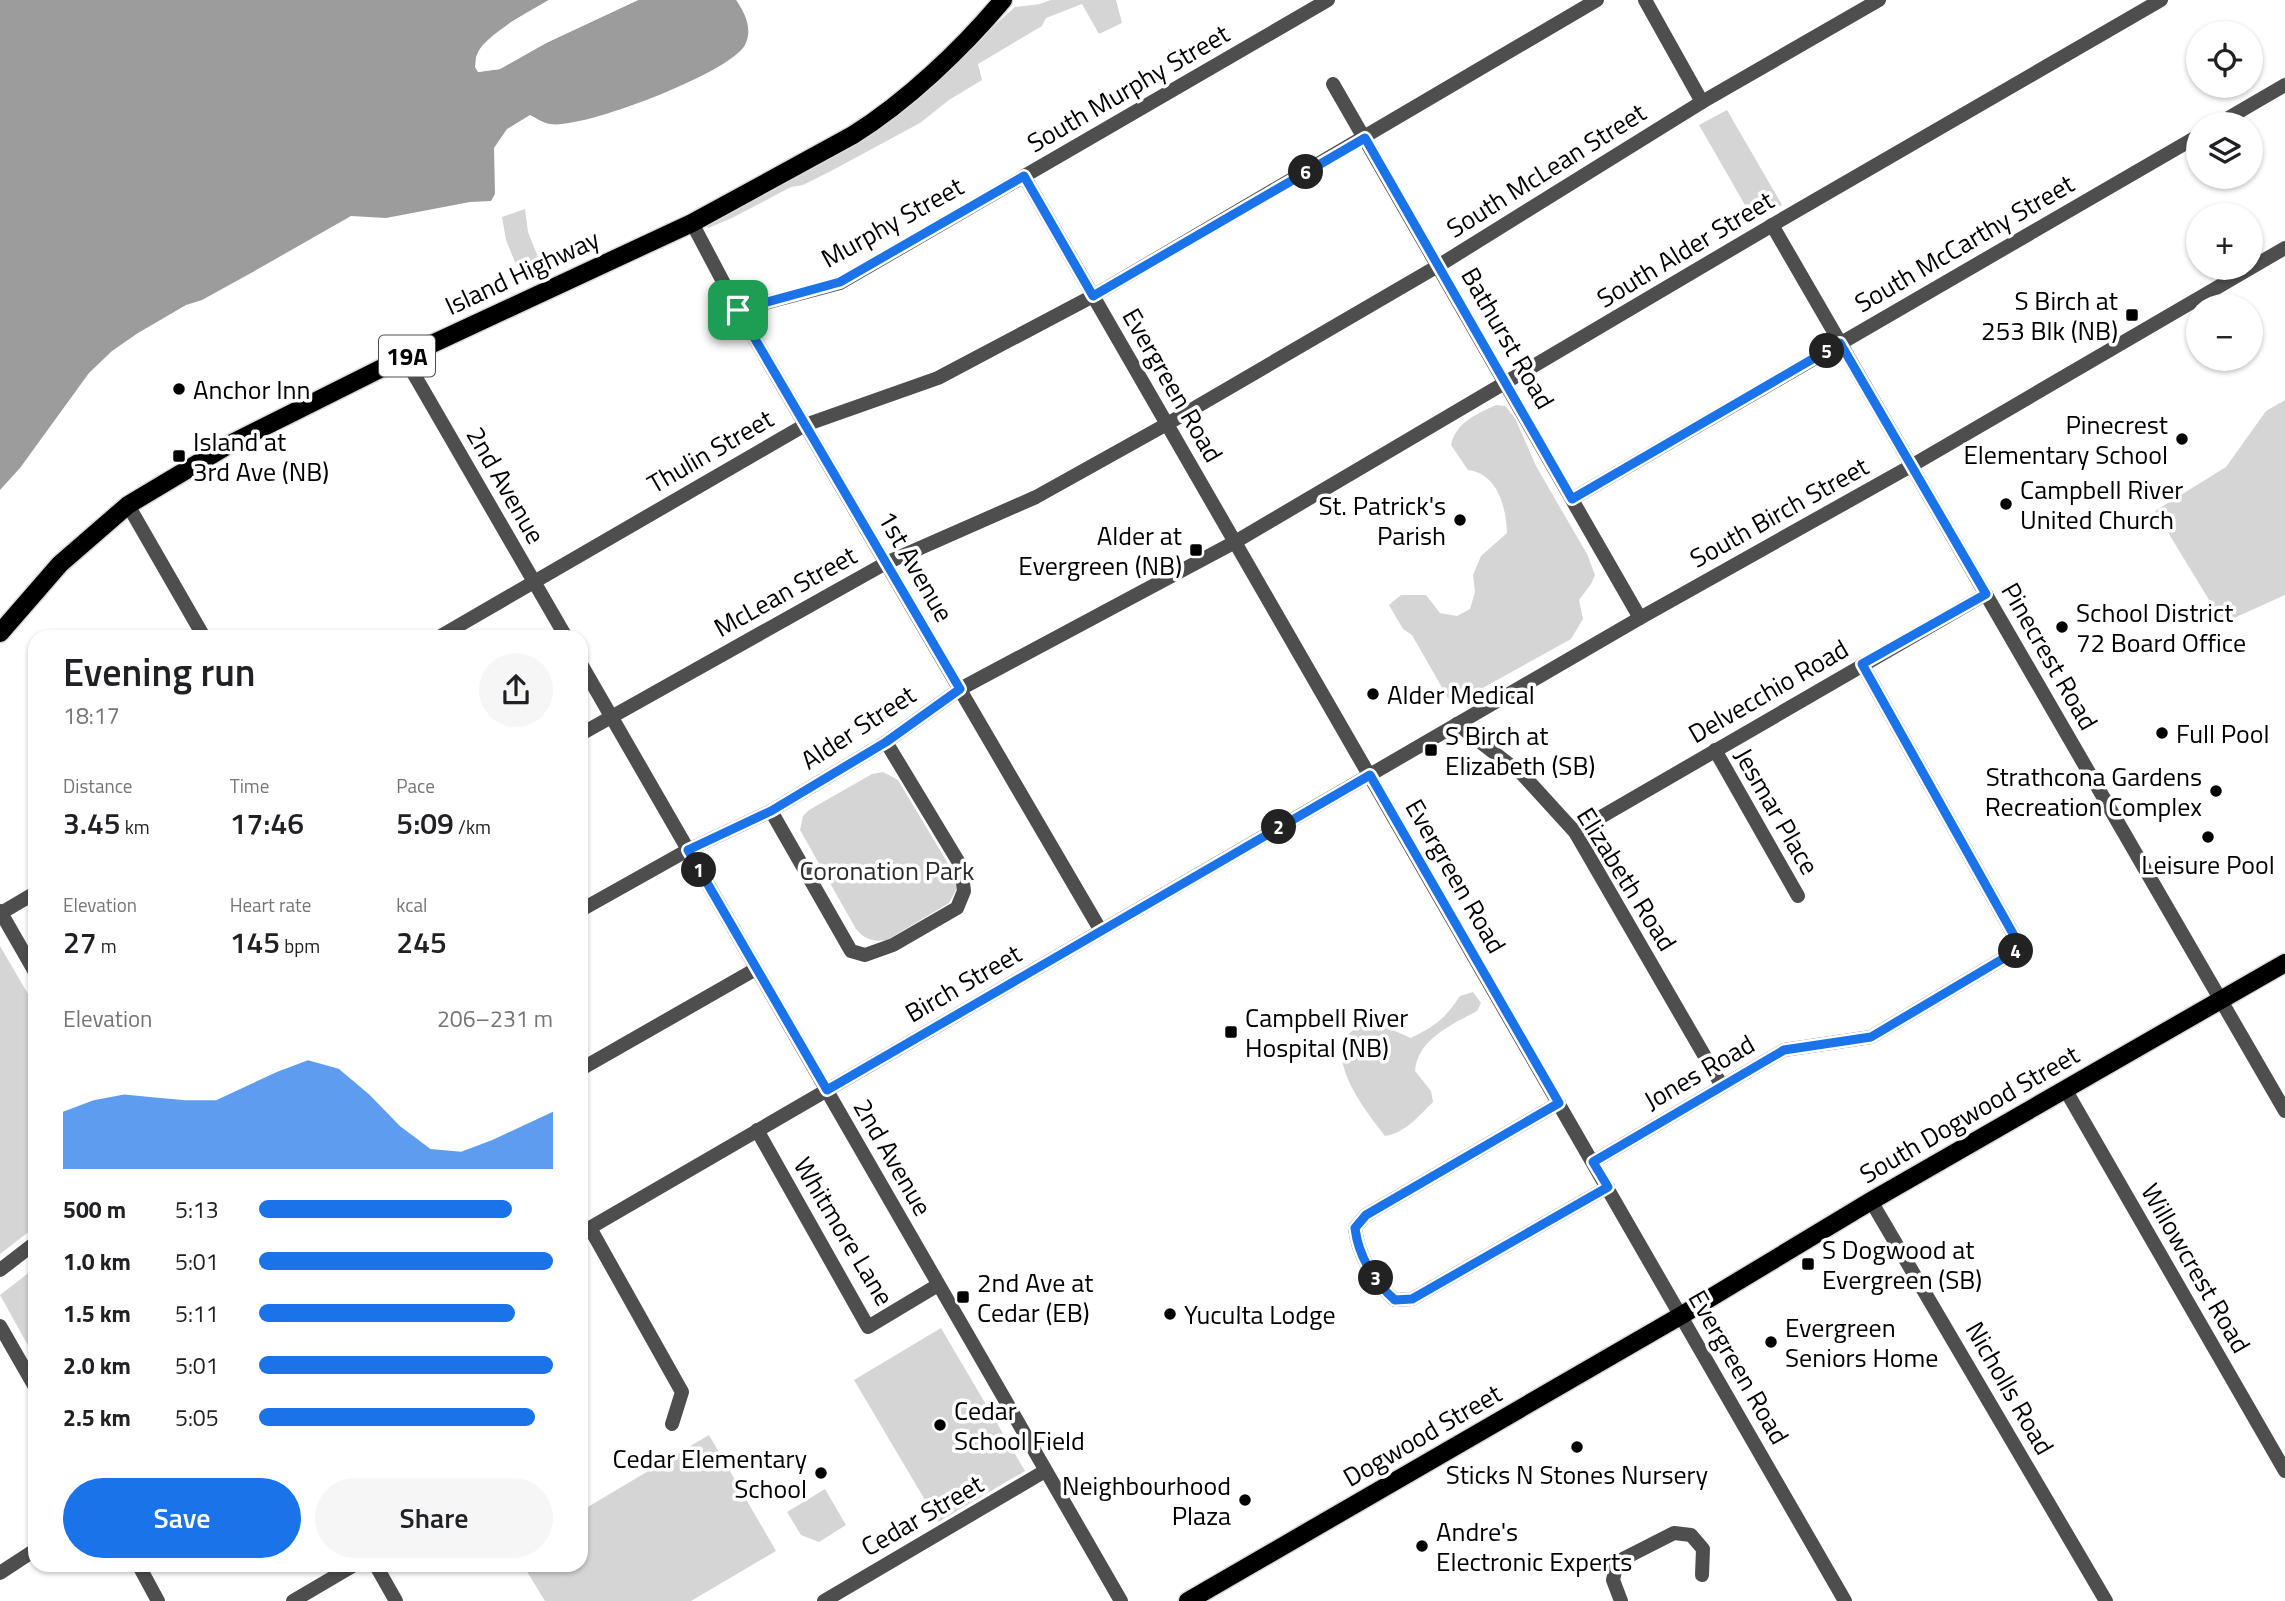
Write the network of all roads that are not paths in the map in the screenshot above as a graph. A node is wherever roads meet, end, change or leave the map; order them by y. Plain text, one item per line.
1 (1003, 0) edge
2 (1328, 0) edge
3 (1597, 0) edge
4 (1645, 0) edge
5 (1879, 0) edge
6 (2161, 0) edge
7 (1333, 84) dead end
8 (2285, 85) edge
9 (1702, 102) junction
10 (2239, 112) edge
11 (1365, 138) junction
12 (2186, 143) edge
13 (1024, 176) junction
14 (692, 223) junction
15 (1772, 225) junction
16 (2285, 248) edge
17 (1438, 266) junction
18 (1093, 296) junction
19 (738, 310) junction
20 (1840, 343) junction
21 (404, 357) junction
22 (1506, 383) junction
23 (1167, 424) junction
24 (805, 425) junction
25 (1911, 466) junction
26 (1572, 499) junction
27 (128, 505) junction
28 (1235, 542) junction
29 (886, 563) junction
30 (534, 582) junction
31 (1986, 594) junction
32 (1640, 618) junction
33 (200, 630) edge
34 (451, 630) edge
35 (562, 630) edge
36 (0, 633) edge
37 (1862, 664) junction
38 (588, 676) edge
39 (960, 689) junction
40 (611, 717) junction
41 (1457, 724) junction
42 (588, 730) edge
43 (886, 742) junction
44 (1715, 750) junction
45 (1370, 775) junction
46 (771, 811) junction
47 (1575, 832) junction
48 (688, 850) junction
49 (1798, 896) dead end
50 (28, 897) edge
51 (588, 906) edge
52 (1, 912) edge
53 (1101, 931) junction
54 (28, 960) edge
55 (2285, 963) edge
56 (756, 969) junction
57 (2221, 999) junction
58 (588, 1065) edge
59 (1722, 1086) junction
60 (2065, 1089) junction
61 (827, 1090) junction
62 (1559, 1103) junction
63 (2285, 1111) edge
64 (757, 1130) junction
65 (1593, 1162) junction
66 (1608, 1187) junction
67 (1871, 1201) junction
68 (588, 1228) edge
69 (588, 1235) edge
70 (28, 1248) edge
71 (0, 1270) edge
72 (939, 1285) junction
73 (1682, 1315) junction
74 (0, 1326) edge
75 (28, 1375) edge
76 (673, 1424) dead end
77 (1045, 1471) junction
78 (2285, 1471) edge
79 (28, 1555) edge
80 (142, 1572) edge
81 (342, 1572) edge
82 (380, 1572) edge
83 (0, 1573) edge
84 (1703, 1575) dead end
85 (158, 1601) edge
86 (293, 1601) edge
87 (396, 1601) edge
88 (824, 1601) edge
89 (1121, 1601) edge
90 (1188, 1601) edge
91 (1621, 1601) edge
92 (1845, 1601) edge
93 (2106, 1601) edge

1 - 14 main road, Island Highway / 19A
2 - 13 street, South Murphy Street
3 - 11 street, Thulin Street
4 - 9 street
5 - 9 street, South McLean Street
6 - 15 street, South Alder Street
7 - 11 street, Bathurst Road
8 - 10 street
9 - 17 street, South McLean Street
11 - 17 street, Bathurst Road
11 - 18 street, Thulin Street
12 - 20 street, South McCarthy Street
13 - 18 street, Evergreen Road
13 - 19 street, Murphy Street
14 - 19 street, 1st Avenue
14 - 21 main road, Island Highway / 19A
15 - 20 street, Pinecrest Road
15 - 22 street, South Alder Street
16 - 25 street, South Birch Street
17 - 22 street, Bathurst Road
17 - 23 street, South McLean Street
18 - 23 street, Evergreen Road
18 - 24 street, Thulin Street
19 - 24 street, 1st Avenue
20 - 25 street, Pinecrest Road
20 - 26 street, South McCarthy Street
21 - 27 main road, Island Highway / 19A
21 - 30 street, 2nd Avenue
22 - 26 street, Bathurst Road
22 - 28 street, South Alder Street
23 - 28 street, Evergreen Road
23 - 29 street, McLean Street
24 - 29 street, 1st Avenue
24 - 30 street, Thulin Street
25 - 31 street, Pinecrest Road
25 - 32 street, South Birch Street
26 - 32 street, Bathurst Road
27 - 33 street
27 - 36 main road, Island Highway / 19A
28 - 39 street, Alder Street
28 - 45 street, Evergreen Road
29 - 39 street, 1st Avenue
29 - 40 street, McLean Street
30 - 34 street, Thulin Street
30 - 35 street, 2nd Avenue
31 - 37 street, Delvecchio Road
31 - 57 street, Pinecrest Road
32 - 41 street, South Birch Street
37 - 44 street, Delvecchio Road
37 - 59 street, Jones Road
38 - 40 street, 2nd Avenue
39 - 43 street, Alder Street
39 - 53 street, 1st Avenue
40 - 42 street, McLean Street
40 - 48 street, 2nd Avenue
41 - 45 street, South Birch Street
41 - 47 street, Elizabeth Road
43 - 46 street, Alder Street
43 - 46 street
44 - 47 street, Delvecchio Road
44 - 49 street, Jesmar Place
45 - 53 street, Birch Street
45 - 62 street, Evergreen Road
46 - 48 street, Alder Street
47 - 59 street, Elizabeth Road
48 - 51 street, Alder Street
48 - 56 street, 2nd Avenue
50 - 52 street
52 - 54 street
53 - 61 street, Birch Street
55 - 57 main road, South Dogwood Street
56 - 58 street
56 - 61 street, 2nd Avenue
57 - 60 main road, South Dogwood Street
57 - 63 street, Pinecrest Road
59 - 65 street, Jones Road
60 - 67 main road, South Dogwood Street
60 - 78 street, Willowcrest Road
61 - 64 street, Birch Street
61 - 72 street, 2nd Avenue
62 - 65 street, Evergreen Road
62 - 66 street
64 - 68 street, Birch Street
64 - 72 street, Whitmore Lane
65 - 66 street, Evergreen Road
66 - 73 street, Evergreen Road
67 - 73 main road, South Dogwood Street
67 - 93 street, Nicholls Road
69 - 76 street
70 - 71 street
72 - 77 street, 2nd Avenue
73 - 90 main road, Dogwood Street
73 - 92 street, Evergreen Road
74 - 75 street
77 - 88 street, Cedar Street
77 - 89 street, 2nd Avenue
79 - 83 street
80 - 85 street
81 - 86 street
82 - 87 street
84 - 91 street

